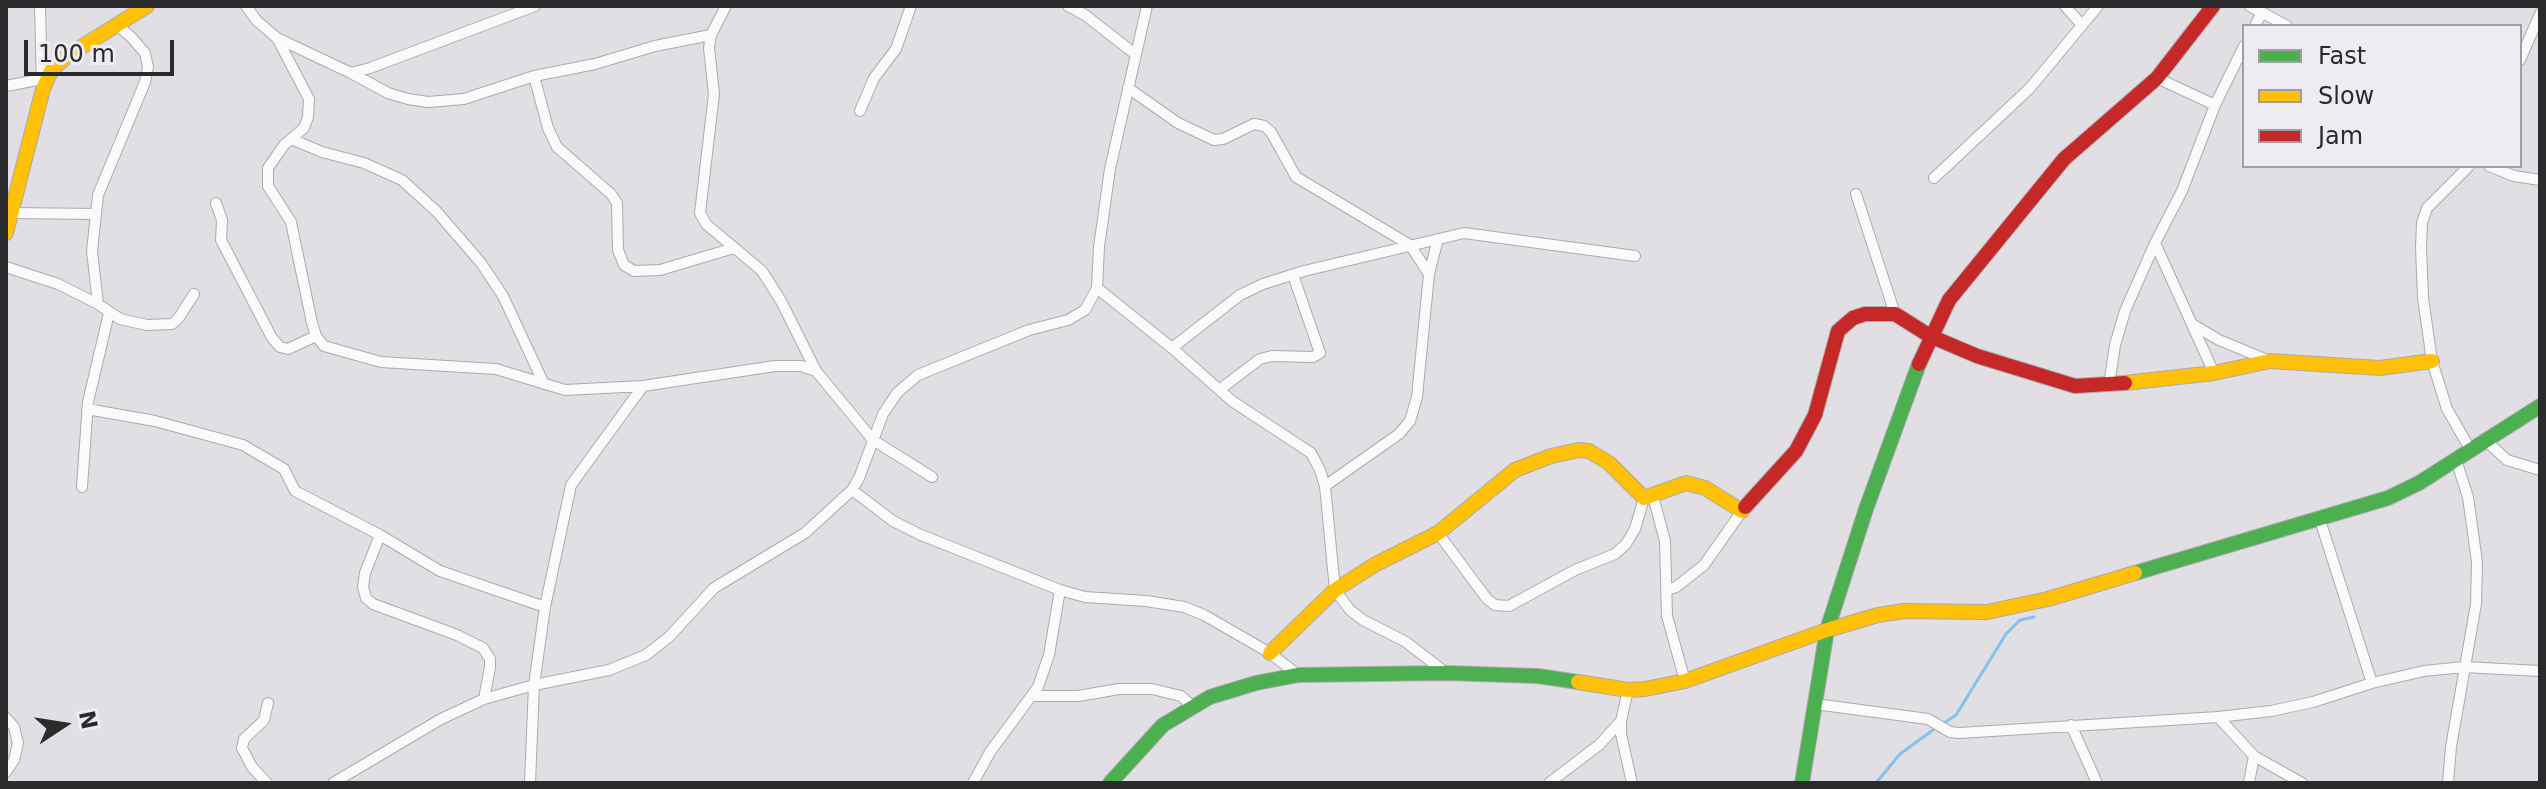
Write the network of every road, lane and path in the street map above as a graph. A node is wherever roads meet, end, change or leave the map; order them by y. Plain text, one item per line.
1 (40, 6) edge
2 (147, 6) edge
3 (246, 6) edge
4 (535, 6) edge
5 (726, 6) edge
6 (911, 6) edge
7 (1068, 6) edge
8 (1147, 6) edge
9 (2065, 6) edge
10 (2098, 6) edge
11 (2213, 6) edge
12 (2250, 6) edge
13 (2261, 14) junction
14 (2540, 14) edge
15 (116, 24) junction
16 (2081, 24) junction
17 (2256, 24) edge
18 (2283, 24) edge
19 (711, 35) junction
20 (277, 38) junction
21 (2242, 50) edge
22 (1135, 54) junction
23 (2522, 55) edge
24 (351, 73) junction
25 (534, 76) junction
26 (2157, 78) junction
27 (42, 84) junction
28 (6, 86) edge
29 (1128, 88) junction
30 (2215, 105) junction
31 (860, 111) dead end
32 (291, 139) junction
33 (2467, 168) edge
34 (2494, 168) edge
35 (1934, 178) dead end
36 (2540, 180) edge
37 (1856, 194) dead end
38 (216, 203) dead end
39 (10, 205) edge
40 (96, 214) junction
41 (6, 233) edge
42 (1438, 239) junction
43 (2155, 243) junction
44 (1410, 245) junction
45 (734, 248) junction
46 (1635, 256) dead end
47 (6, 267) edge
48 (1429, 274) junction
49 (1293, 275) junction
50 (1097, 288) junction
51 (194, 294) dead end
52 (98, 304) junction
53 (109, 313) junction
54 (1895, 314) junction
55 (2192, 324) junction
56 (316, 336) junction
57 (1930, 336) junction
58 (1172, 348) junction
59 (2270, 361) junction
60 (2432, 361) junction
61 (816, 371) junction
62 (2214, 373) junction
63 (544, 384) junction
64 (2109, 385) junction
65 (643, 386) junction
66 (1219, 390) junction
67 (2540, 406) edge
68 (87, 409) junction
69 (2484, 439) junction
70 (873, 440) junction
71 (2470, 449) junction
72 (2456, 460) junction
73 (2540, 470) edge
74 (932, 477) dead end
75 (1325, 486) junction
76 (82, 487) dead end
77 (852, 490) junction
78 (1649, 497) junction
79 (1742, 511) junction
80 (2320, 520) junction
81 (1438, 533) junction
82 (380, 535) junction
83 (1060, 590) junction
84 (1335, 590) junction
85 (1667, 590) junction
86 (545, 607) junction
87 (1827, 630) junction
88 (1270, 653) junction
89 (2464, 667) junction
90 (2540, 671) edge
91 (1446, 673) junction
92 (1298, 675) junction
93 (1685, 681) junction
94 (2372, 683) junction
95 (534, 685) junction
96 (1628, 690) junction
97 (1033, 696) junction
98 (484, 699) junction
99 (268, 703) dead end
100 (1815, 704) junction
101 (1192, 706) junction
102 (2218, 717) junction
103 (6, 718) edge
104 (1621, 721) junction
105 (2071, 725) junction
106 (2254, 756) junction
107 (6, 772) edge
108 (267, 783) edge
109 (333, 783) edge
110 (530, 783) edge
111 (973, 783) edge
112 (1110, 783) edge
113 (1549, 783) edge
114 (1632, 783) edge
115 (1802, 783) edge
116 (2097, 783) edge
117 (2249, 783) edge
118 (2302, 783) edge
119 (2448, 783) edge

1 - 27 street
2 - 15 street
3 - 20 street
4 - 24 street
5 - 19 street
6 - 31 street
7 - 22 street
8 - 22 street
9 - 16 street
10 - 16 street
11 - 26 street
12 - 13 street
13 - 17 street
13 - 18 street
14 - 23 street
15 - 27 street
15 - 40 street
16 - 35 street
19 - 25 street
19 - 45 street
20 - 24 street
20 - 32 street
21 - 30 street
22 - 29 street
24 - 25 street
25 - 45 street
26 - 30 street
26 - 57 street
27 - 28 street
27 - 39 street
29 - 44 street
29 - 50 street
30 - 43 street
32 - 56 street
32 - 63 street
33 - 60 street
34 - 36 street
37 - 54 street
38 - 56 street
39 - 40 street
39 - 41 street
40 - 52 street
42 - 44 street
42 - 46 street
42 - 48 street
43 - 55 street
43 - 64 street
44 - 48 street
44 - 49 street
45 - 61 street
47 - 52 street
48 - 75 street
49 - 58 street
49 - 66 street
50 - 58 street
50 - 70 street
51 - 53 street
52 - 53 street
53 - 68 street
54 - 57 street
54 - 79 street
55 - 59 street
55 - 62 street
56 - 63 street
57 - 64 street
57 - 87 street
58 - 66 street
59 - 60 street
59 - 62 street
60 - 71 street
61 - 65 street
61 - 70 street
62 - 64 street
63 - 65 street
65 - 86 street
66 - 75 street
67 - 69 street
68 - 76 street
68 - 82 street
69 - 71 street
69 - 73 street
70 - 74 street
70 - 77 street
71 - 72 street
72 - 80 street
72 - 89 street
75 - 84 street
77 - 83 street
77 - 95 street
78 - 79 street
78 - 81 street
78 - 81 street
78 - 85 street
79 - 85 street
80 - 87 street
80 - 94 street
81 - 84 street
82 - 86 street
82 - 98 street
83 - 88 street
83 - 97 street
84 - 88 street
84 - 91 street
85 - 93 street
86 - 95 street
87 - 93 street
87 - 100 street
88 - 92 street
89 - 90 street
89 - 94 street
89 - 119 street
91 - 92 street
91 - 96 street
92 - 101 street
93 - 96 street
94 - 102 street
95 - 98 street
95 - 110 street
96 - 104 street
97 - 101 street
97 - 111 street
98 - 109 street
99 - 108 street
100 - 105 street
100 - 115 street
101 - 112 street
102 - 105 street
102 - 106 street
103 - 107 street
104 - 113 street
104 - 114 street
105 - 116 street
106 - 117 street
106 - 118 street

